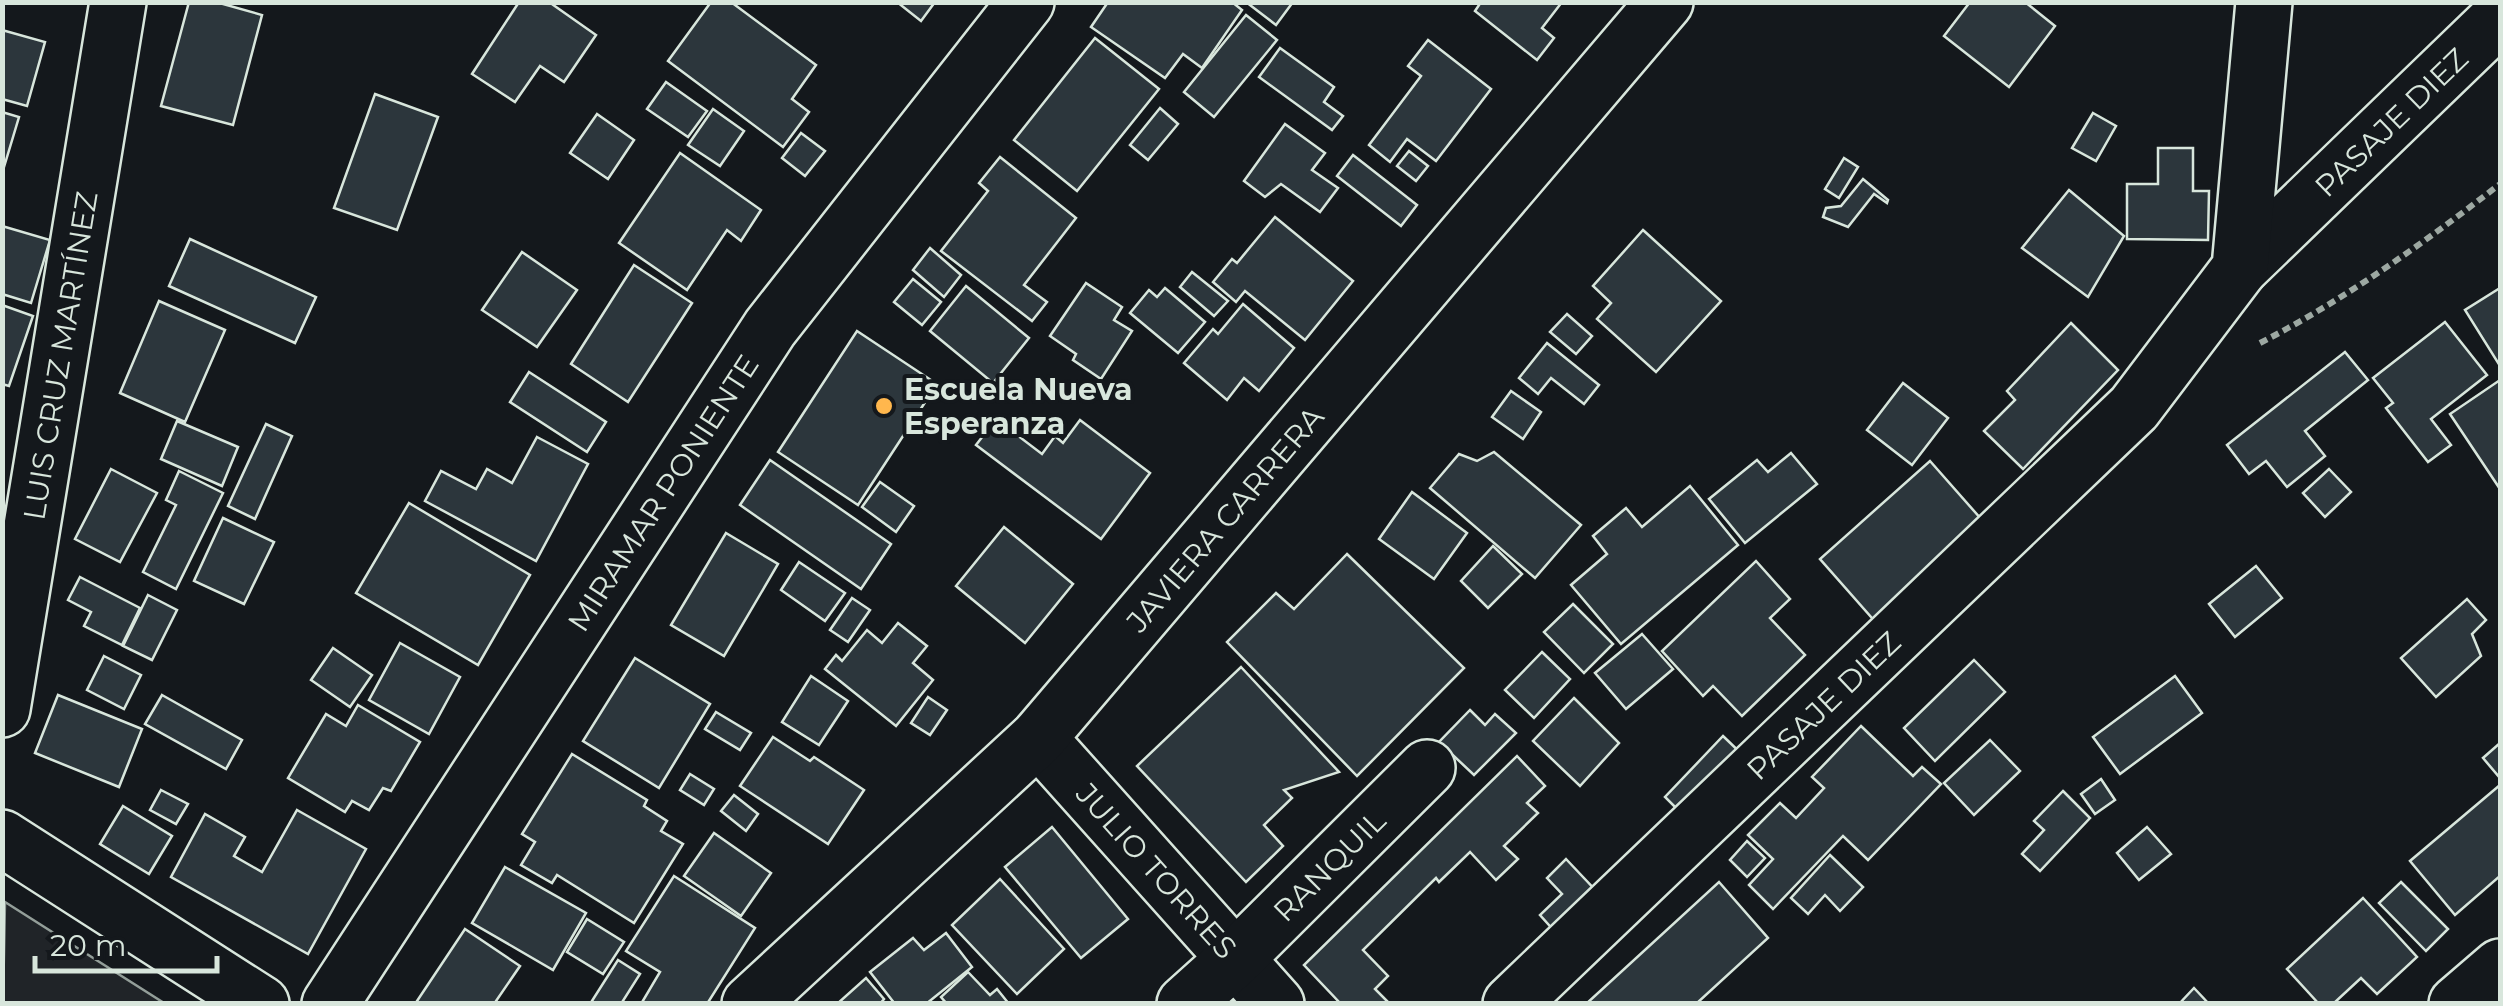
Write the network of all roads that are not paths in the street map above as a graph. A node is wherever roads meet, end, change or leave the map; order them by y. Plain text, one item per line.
1 (118, 2) edge
2 (1026, 2) edge
3 (1665, 2) edge
4 (2264, 2) edge
5 (2500, 17) edge
6 (2240, 268) junction
7 (2, 709) edge
8 (1038, 738) junction
9 (1428, 768) dead end
10 (2, 838) edge
11 (1235, 959) junction
12 (2500, 967) edge
13 (261, 1004) edge
14 (330, 1004) edge
15 (750, 1004) edge
16 (1185, 1004) edge
17 (1276, 1004) edge
18 (1511, 1004) edge
19 (2458, 1004) edge

1 - 7 street, LUIS CRUZ MARTÍNEZ
2 - 14 street, MIRAMAR PONIENTE
3 - 8 street, JAVIERA CARRERA
4 - 6 street
5 - 6 street, PASAJE DIEZ
6 - 18 street, PASAJE DIEZ
8 - 11 street, JULIO TORRES
8 - 15 street, JAVIERA CARRERA
9 - 11 street, RANQUIL
10 - 13 street
11 - 16 street, RANQUIL
11 - 17 street, JULIO TORRES
12 - 19 street

